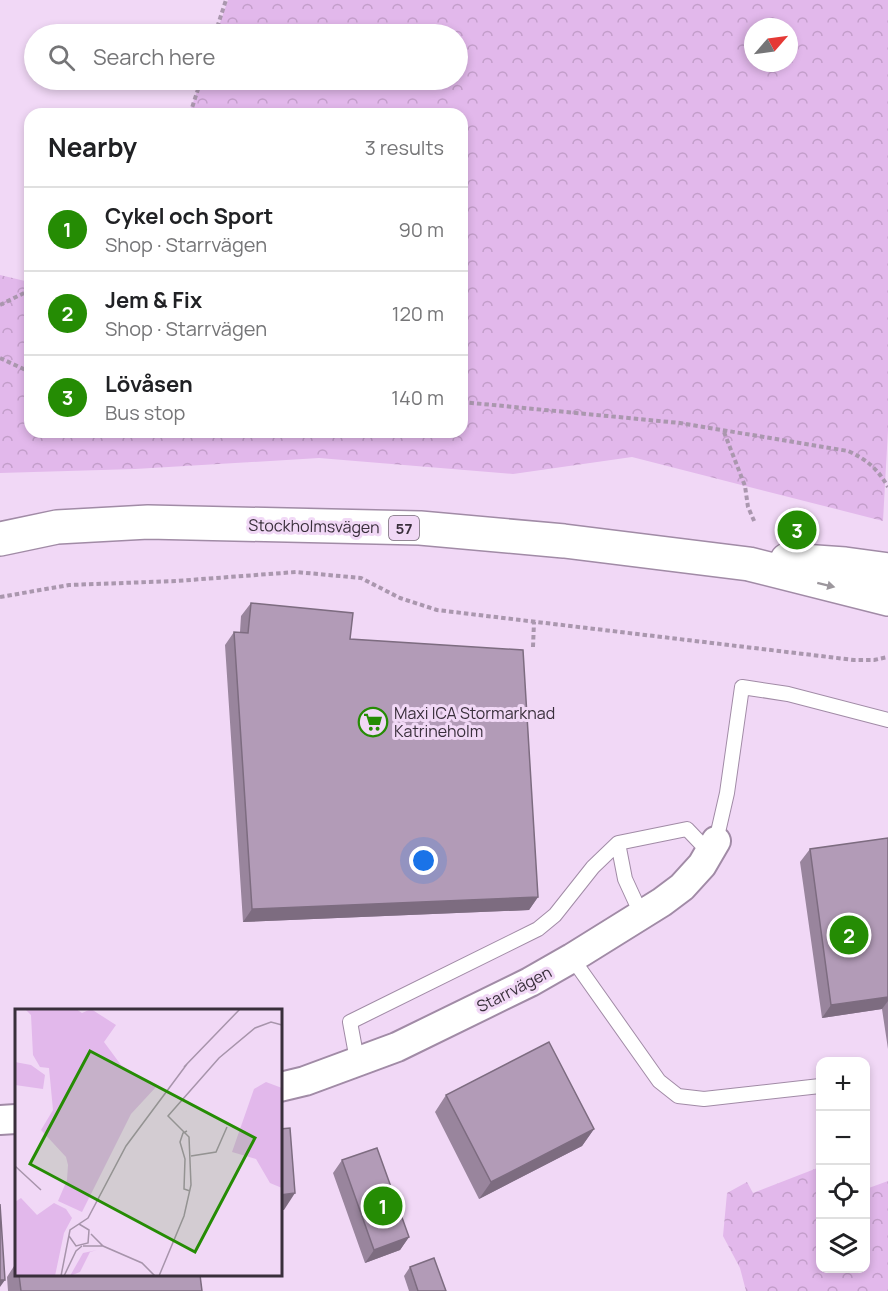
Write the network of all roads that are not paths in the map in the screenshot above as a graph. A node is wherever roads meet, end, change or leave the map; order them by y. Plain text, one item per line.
1 (0, 522) edge
2 (57, 527) junction
3 (0, 539) edge
4 (749, 564) junction
5 (888, 570) edge
6 (888, 599) edge
7 (888, 720) edge
8 (618, 843) junction
9 (713, 847) junction
10 (642, 916) junction
11 (572, 958) junction
12 (357, 1060) junction
13 (816, 1086) edge
14 (282, 1087) edge
15 (15, 1119) edge
16 (0, 1120) edge

1 - 2 main road, Stockholmsvägen / 57
2 - 3 main road, Stockholmsvägen / 57
2 - 4 main road, Stockholmsvägen / 57
4 - 5 main road, Stockholmsvägen / 57
4 -> 6 main road, Stockholmsvägen / 57
7 - 9 lane
8 - 9 lane
8 - 10 lane
8 - 12 lane
9 - 10 street, Starrvägen
10 - 11 street, Starrvägen
11 - 12 street, Starrvägen
11 - 13 lane
12 - 14 street, Starrvägen
15 - 16 street

